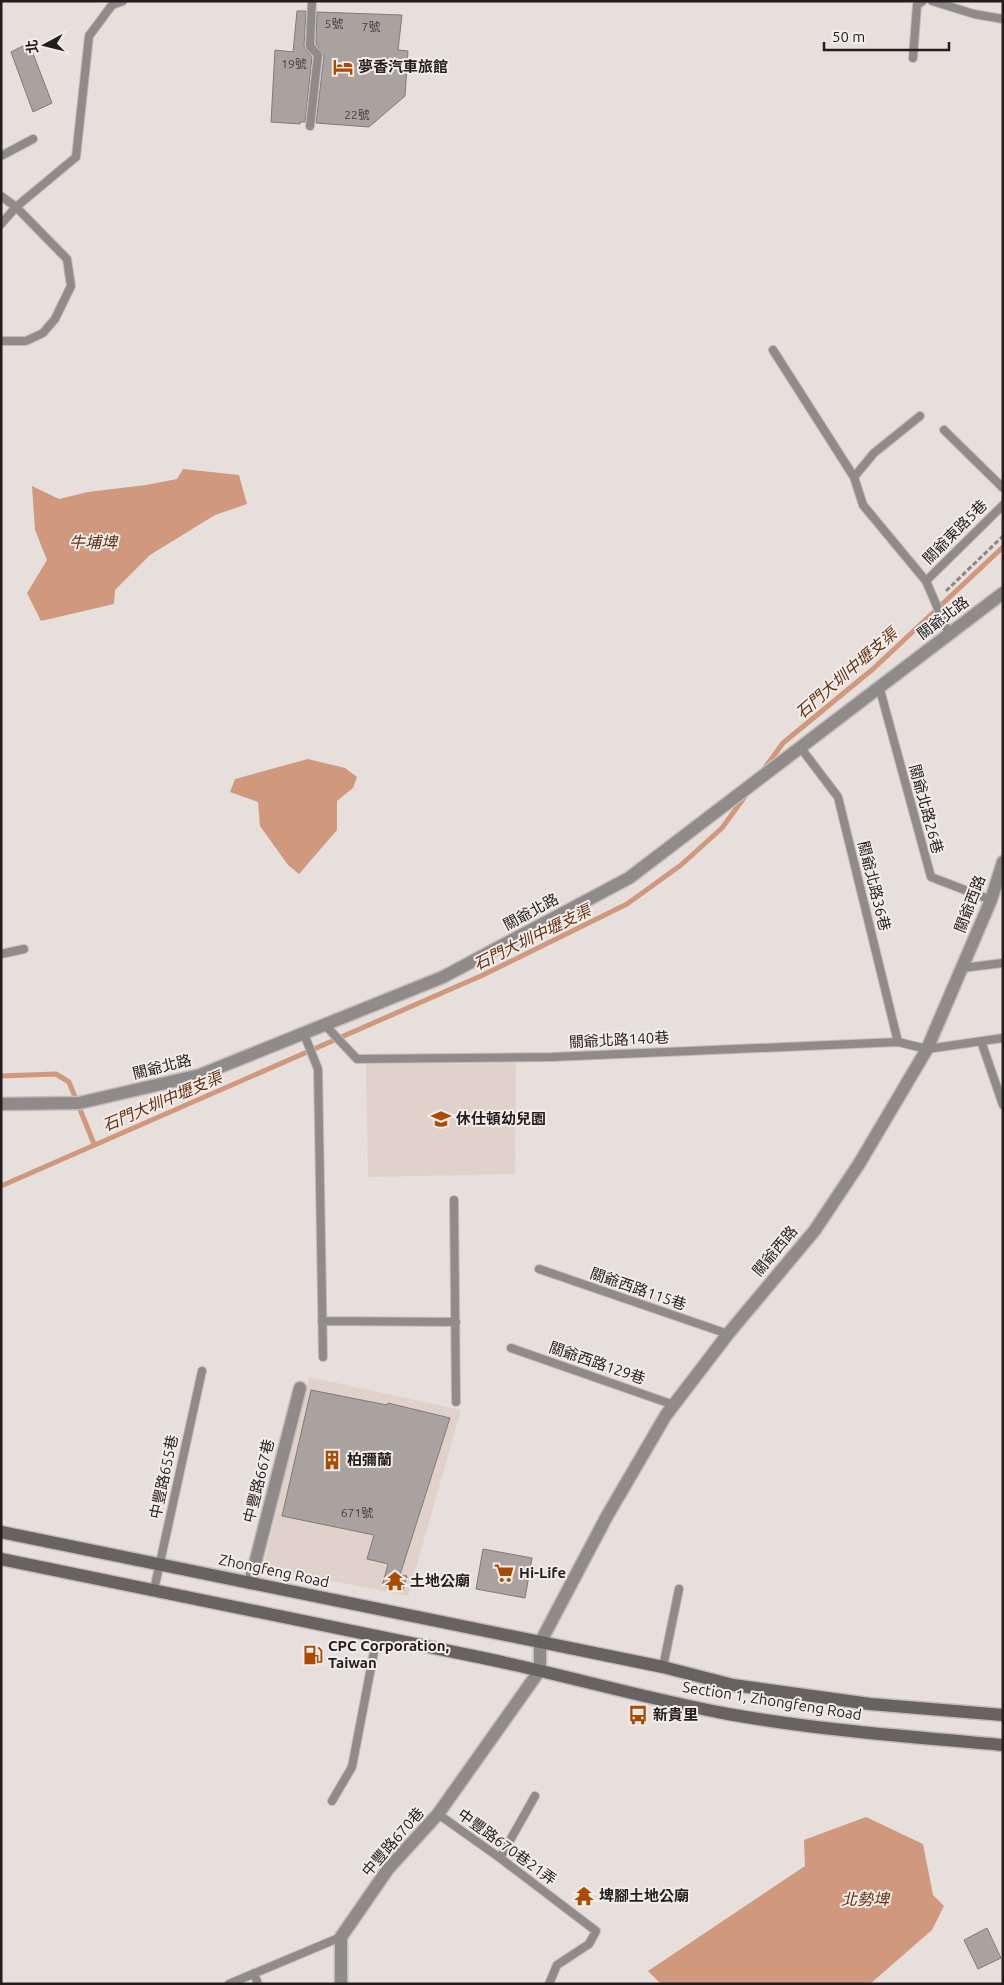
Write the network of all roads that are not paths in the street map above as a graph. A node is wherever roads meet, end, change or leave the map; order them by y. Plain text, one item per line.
1 (123, 1) edge
2 (312, 1) edge
3 (923, 1) edge
4 (932, 1) edge
5 (1003, 19) edge
6 (912, 58) dead end
7 (310, 126) dead end
8 (33, 139) dead end
9 (1, 156) edge
10 (1, 196) edge
11 (16, 207) junction
12 (1, 224) edge
13 (1, 341) edge
14 (773, 350) dead end
15 (920, 416) dead end
16 (944, 430) dead end
17 (854, 477) junction
18 (1003, 488) edge
19 (1003, 505) edge
20 (926, 581) junction
21 (1003, 593) edge
22 (949, 634) junction
23 (879, 686) junction
24 (800, 747) junction
25 (1003, 862) edge
26 (991, 900) junction
27 (24, 949) dead end
28 (1, 954) edge
29 (1003, 963) edge
30 (962, 968) junction
31 (324, 1026) junction
32 (304, 1034) junction
33 (1003, 1038) edge
34 (981, 1041) junction
35 (898, 1042) junction
36 (927, 1049) junction
37 (1, 1104) edge
38 (1003, 1105) edge
39 (454, 1200) dead end
40 (539, 1269) dead end
41 (322, 1321) junction
42 (456, 1322) junction
43 (728, 1334) junction
44 (511, 1348) dead end
45 (323, 1357) dead end
46 (202, 1371) dead end
47 (300, 1388) dead end
48 (456, 1402) dead end
49 (674, 1404) junction
50 (1, 1532) edge
51 (1, 1559) edge
52 (159, 1564) junction
53 (250, 1583) junction
54 (679, 1589) dead end
55 (154, 1590) junction
56 (377, 1636) junction
57 (540, 1643) junction
58 (663, 1667) junction
59 (540, 1670) junction
60 (1003, 1715) edge
61 (1003, 1745) edge
62 (535, 1796) dead end
63 (332, 1801) dead end
64 (438, 1814) junction
65 (500, 1858) junction
66 (341, 1937) junction
67 (254, 1974) junction
68 (229, 1984) edge
69 (258, 1984) edge
70 (341, 1984) edge
71 (549, 1984) edge

1 - 11 lane
2 - 7 lane
3 - 6 lane
4 - 5 lane
8 - 9 lane
10 - 11 lane
11 - 12 lane
11 - 13 lane
14 - 17 lane
15 - 17 lane
16 - 18 lane
17 - 20 lane
19 - 20 lane, 關爺東路5巷
20 - 22 lane, 關爺東路5巷
21 - 22 street, 關爺北路
22 - 23 street, 關爺北路
23 - 24 street, 關爺北路
23 - 26 lane, 關爺北路26巷
24 - 31 street, 關爺北路
24 - 35 lane, 關爺北路36巷
25 - 26 street, 關爺西路
26 - 30 street, 關爺西路
27 - 28 lane
29 - 30 lane
30 - 36 street, 關爺西路
31 - 32 street, 關爺北路
31 - 35 lane, 關爺北路140巷
32 - 37 street, 關爺北路
32 - 41 lane
33 - 34 lane
34 - 36 lane
34 - 38 lane
35 - 36 lane, 關爺北路140巷
36 - 43 street, 關爺西路
39 - 42 lane
40 - 43 lane, 關爺西路115巷
41 - 42 lane
41 - 45 lane
42 - 48 lane
43 - 49 street, 關爺西路
44 - 49 lane, 關爺西路129巷
46 - 52 lane, 中豐路655巷
47 - 53 street, 中豐路667巷
49 - 57 street, 關爺西路
50 - 52 main road, Zhongfeng Road
51 - 55 main road
52 - 53 main road, Zhongfeng Road
52 - 55 lane, 中豐路655巷
53 - 57 main road, Zhongfeng Road
54 - 58 lane
55 - 56 main road
56 - 59 main road
56 - 63 lane
57 - 58 main road, Section 1, Zhongfeng Road
57 - 59 street
58 - 60 main road, Section 1, Zhongfeng Road
59 - 61 main road, Section 1, Zhongfeng Road
59 - 64 street, 中豐路670巷
62 - 65 lane
64 - 65 lane, 中豐路670巷21弄
64 - 66 street, 中豐路670巷
65 - 71 lane, 中豐路670巷21弄
66 - 67 lane
66 - 70 street
67 - 68 lane
67 - 69 lane

